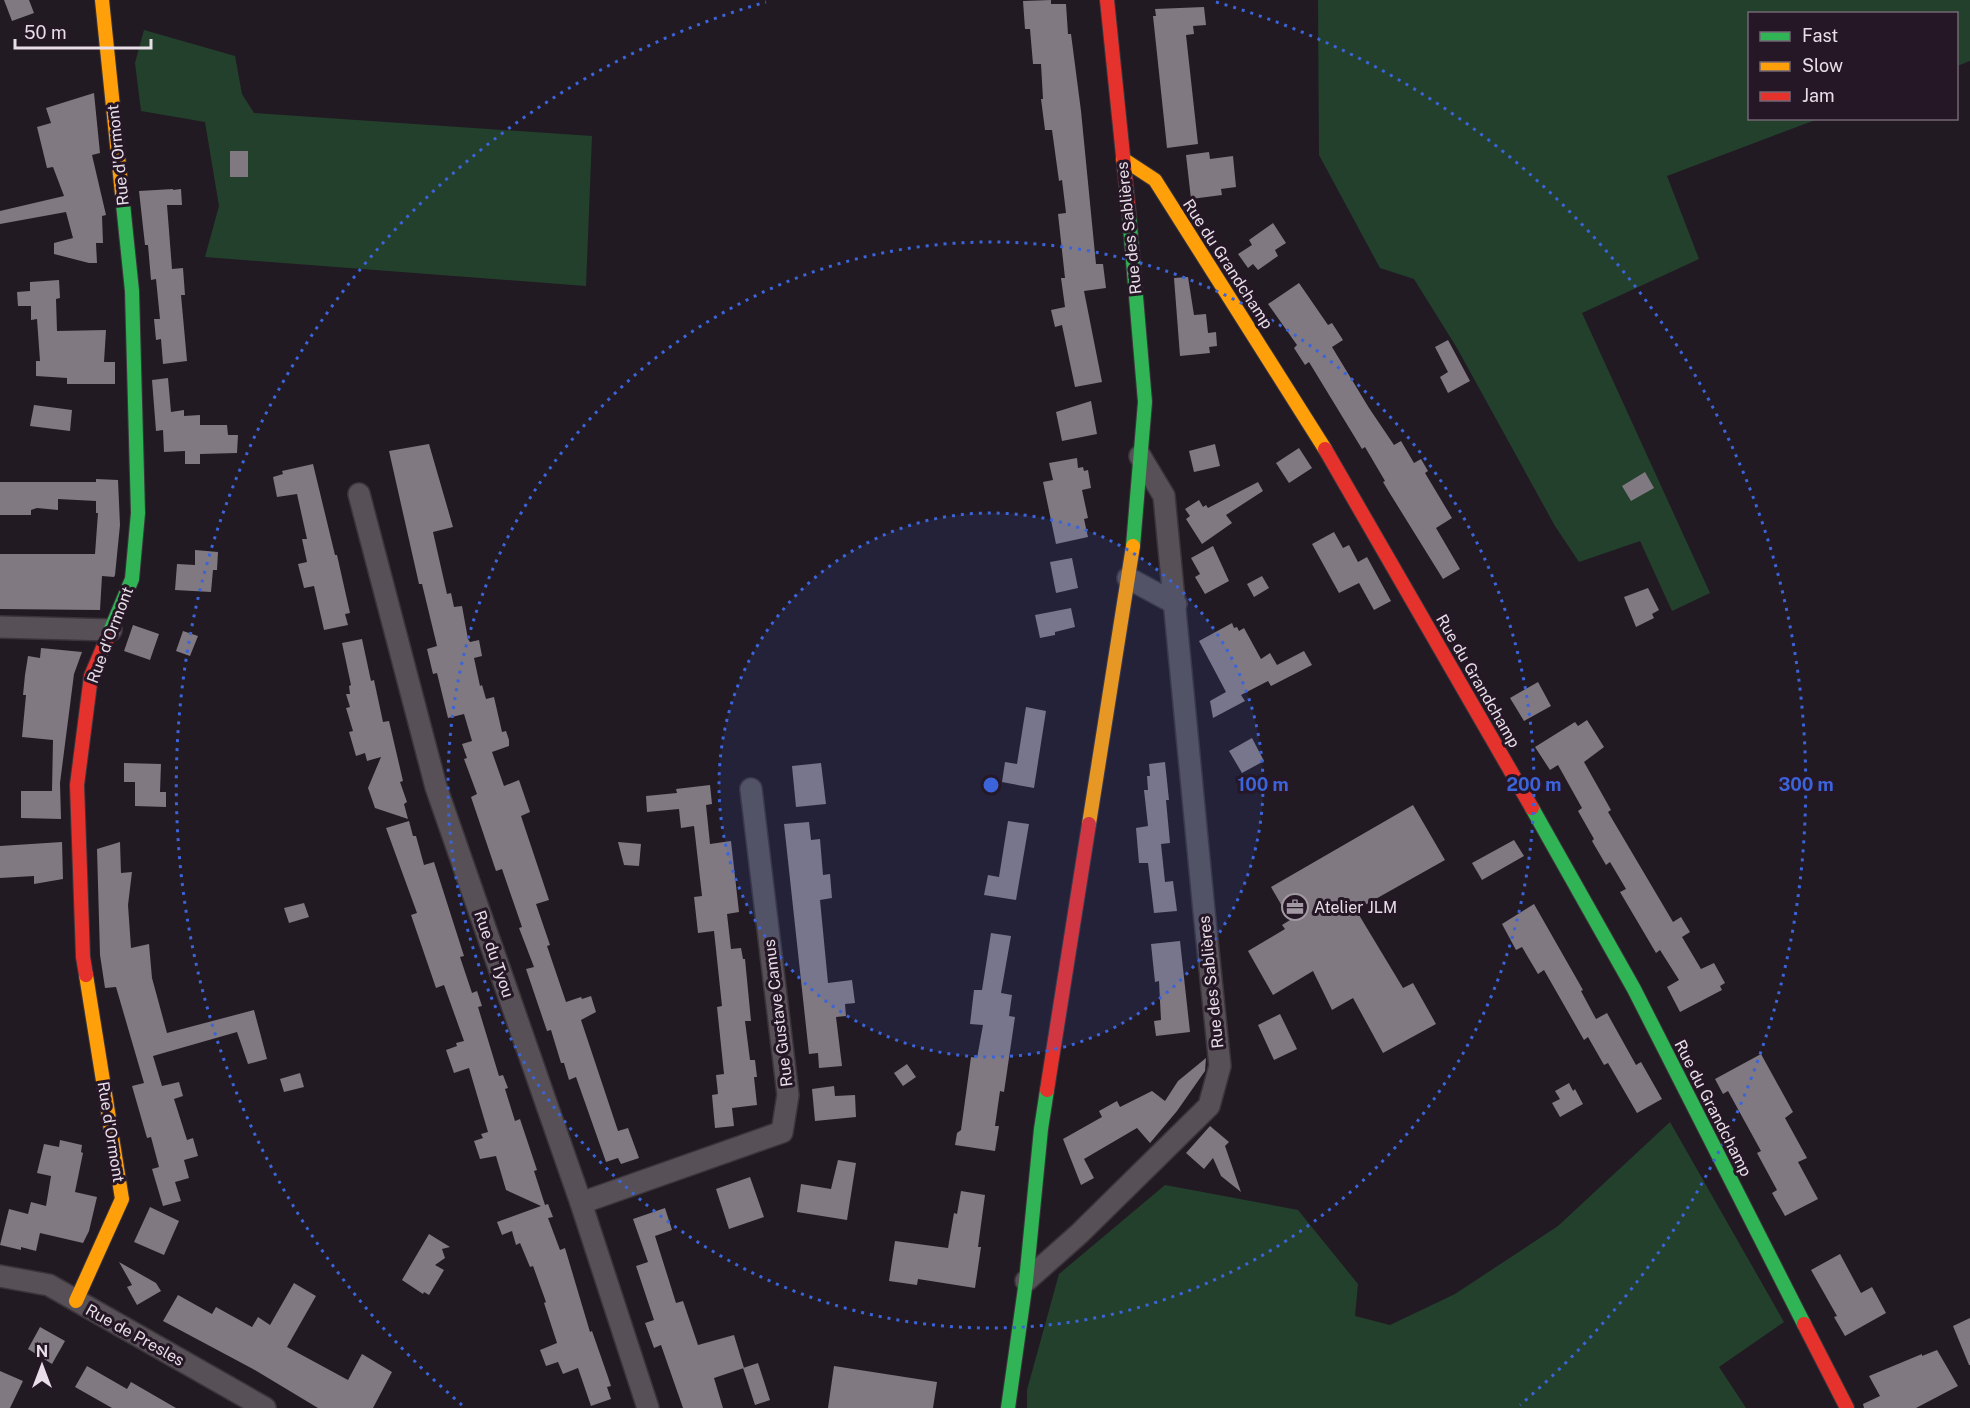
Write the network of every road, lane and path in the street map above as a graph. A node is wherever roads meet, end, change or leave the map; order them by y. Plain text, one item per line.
1 (87, 0) edge
2 (102, 0) edge
3 (1107, 0) edge
4 (104, 21) junction
5 (1123, 159) junction
6 (1140, 456) junction
7 (359, 494) dead end
8 (1133, 545) junction
9 (1170, 553) junction
10 (1128, 578) junction
11 (1176, 604) junction
12 (0, 627) edge
13 (111, 630) junction
14 (751, 789) dead end
15 (581, 1203) junction
16 (1031, 1229) junction
17 (1066, 1245) junction
18 (0, 1276) edge
19 (1026, 1281) junction
20 (75, 1301) junction
21 (265, 1408) edge
22 (648, 1408) edge
23 (1008, 1408) edge
24 (1847, 1408) edge

1 - 4 street
2 - 4 street, Rue d'Ormont
3 - 5 street, Rue des Sablières
4 - 13 street, Rue d'Ormont
5 - 6 street, Rue des Sablières
5 - 24 street, Rue du Grandchamp
6 - 8 street, Rue des Sablières
6 - 9 street, Rue des Sablières
7 - 15 street, Rue du Tyou
8 - 9 street
8 - 10 street, Rue des Sablières
9 - 11 street, Rue des Sablières
10 - 11 street
10 - 16 street, Rue des Sablières
11 - 17 street, Rue des Sablières
12 - 13 street
13 - 20 street, Rue d'Ormont
14 - 15 street, Rue Gustave Camus
15 - 22 street, Rue du Tyou
16 - 17 street
16 - 19 street, Rue des Sablières
17 - 19 street, Rue des Sablières
18 - 20 street, Rue de Presles
19 - 23 street, Rue des Sablières
20 - 21 street, Rue de Presles

